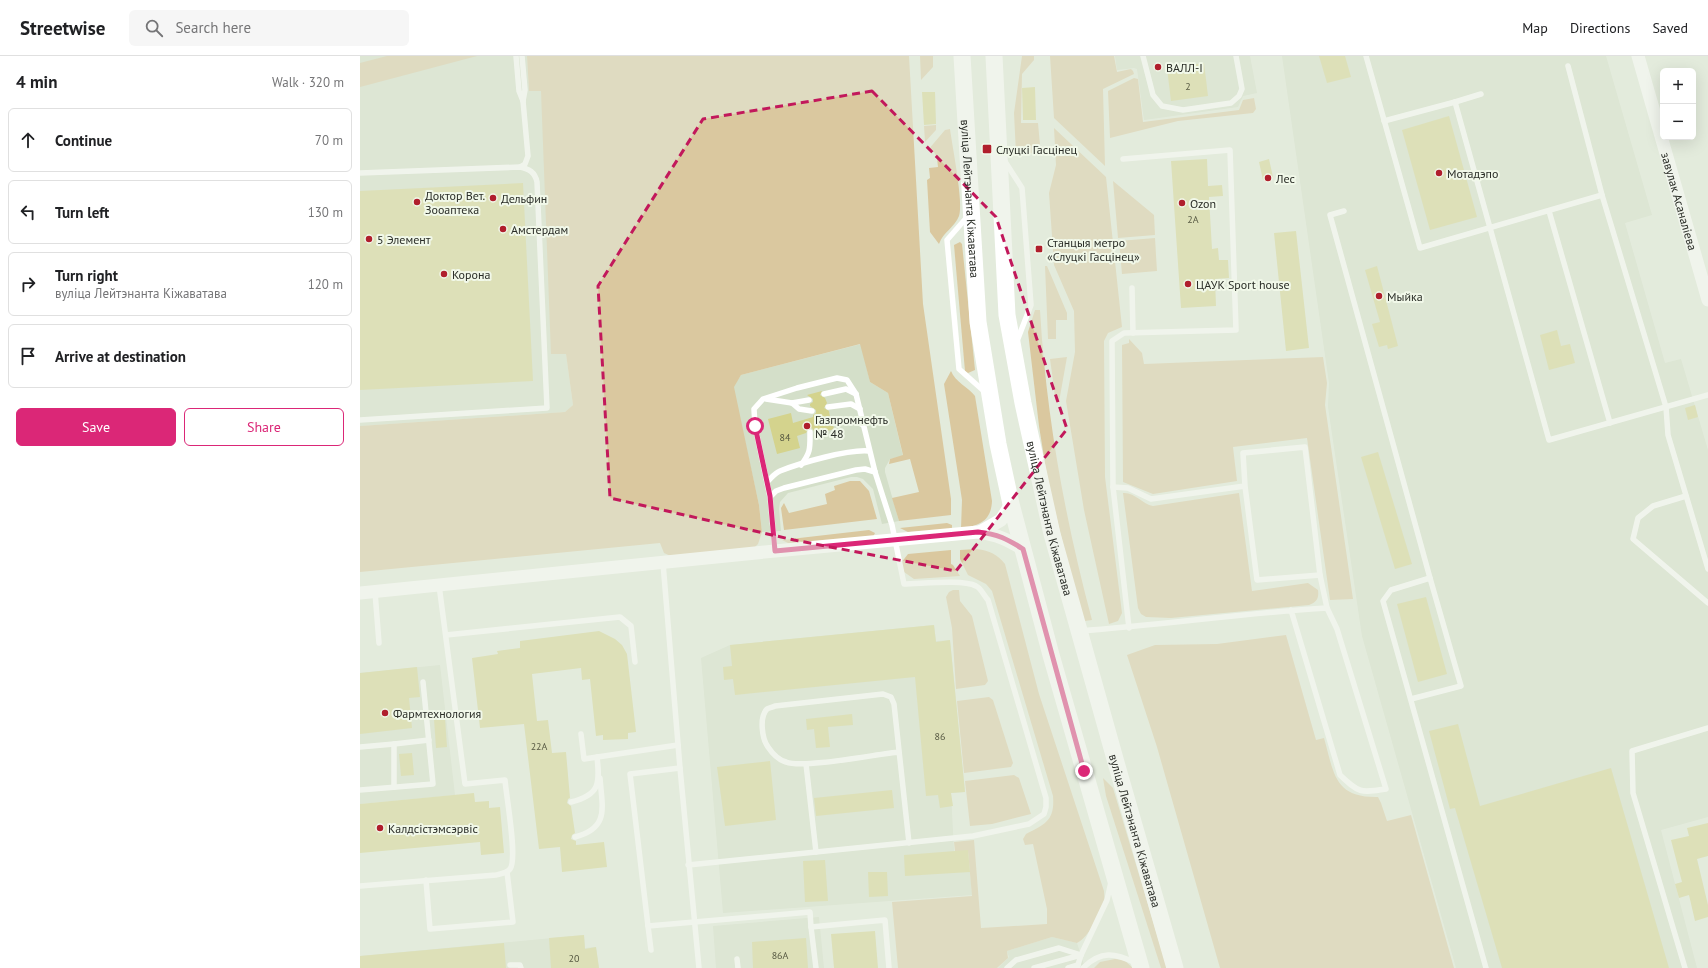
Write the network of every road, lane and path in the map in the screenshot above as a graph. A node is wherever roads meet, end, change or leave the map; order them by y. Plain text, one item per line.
1 (516, 56) edge
2 (522, 56) edge
3 (962, 56) edge
4 (994, 56) edge
5 (1143, 56) edge
6 (1236, 56) edge
7 (1366, 56) edge
8 (1638, 56) edge
9 (1568, 66) dead end
10 (1481, 94) dead end
11 (523, 101) junction
12 (1455, 102) junction
13 (1384, 121) junction
14 (998, 150) junction
15 (1123, 159) dead end
16 (520, 167) junction
17 (360, 173) edge
18 (1602, 195) junction
19 (1344, 211) dead end
20 (1549, 211) junction
21 (972, 212) junction
22 (1491, 227) junction
23 (1132, 288) dead end
24 (1708, 300) edge
25 (1132, 333) junction
26 (1014, 349) junction
27 (824, 394) dead end
28 (856, 394) junction
29 (1708, 395) edge
30 (990, 396) junction
31 (763, 399) junction
32 (809, 400) dead end
33 (792, 403) junction
34 (828, 407) dead end
35 (1666, 407) junction
36 (860, 409) junction
37 (812, 411) dead end
38 (360, 420) edge
39 (831, 421) dead end
40 (1610, 423) junction
41 (863, 425) junction
42 (810, 432) dead end
43 (869, 452) junction
44 (801, 465) junction
45 (875, 472) junction
46 (768, 481) junction
47 (1245, 486) junction
48 (1113, 487) junction
49 (770, 496) junction
50 (1686, 496) junction
51 (1011, 504) junction
52 (978, 532) junction
53 (894, 540) junction
54 (1023, 549) junction
55 (775, 551) junction
56 (663, 563) junction
57 (1708, 569) edge
58 (1320, 575) junction
59 (1430, 578) junction
60 (439, 585) junction
61 (374, 592) junction
62 (360, 593) edge
63 (1708, 603) edge
64 (1327, 608) junction
65 (1291, 610) junction
66 (1129, 628) junction
67 (1078, 631) junction
68 (446, 635) junction
69 (379, 643) dead end
70 (635, 662) dead end
71 (423, 682) dead end
72 (1411, 700) junction
73 (1708, 728) edge
74 (581, 734) dead end
75 (429, 740) junction
76 (394, 744) junction
77 (678, 745) junction
78 (360, 747) edge
79 (899, 752) junction
80 (597, 757) junction
81 (806, 764) junction
82 (680, 768) junction
83 (600, 778) junction
84 (394, 788) junction
85 (360, 790) edge
86 (571, 802) dead end
87 (575, 837) dead end
88 (910, 843) junction
89 (816, 852) junction
90 (688, 864) junction
91 (1113, 870) junction
92 (506, 872) junction
93 (426, 880) junction
94 (360, 886) edge
95 (695, 921) junction
96 (648, 926) junction
97 (811, 927) junction
98 (651, 950) dead end
99 (1081, 955) junction
100 (737, 959) dead end
101 (510, 965) dead end
102 (1079, 967) edge
103 (1141, 967) edge
104 (521, 968) edge
105 (699, 968) edge
106 (738, 968) edge
107 (816, 968) edge
108 (889, 968) edge
109 (1007, 968) edge
110 (1034, 968) edge
111 (1068, 968) edge
112 (1175, 968) edge
113 (1486, 968) edge
114 (1685, 968) edge

1 - 11 lane
2 - 11 lane
3 - 21 main road, вуліца Лейтэнанта Кіжаватава
4 - 14 main road, вуліца Лейтэнанта Кіжаватава
5 - 6 lane
7 - 13 lane
8 - 24 street, завулак Асаналіева
9 - 18 lane
10 - 12 lane
11 - 16 lane
12 - 13 lane
12 - 22 lane
13 - 22 lane
14 - 26 main road, вуліца Лейтэнанта Кіжаватава
14 - 26 lane
15 - 25 lane
16 - 17 lane
16 - 38 lane
18 - 20 lane
18 - 35 lane
19 - 59 lane
20 - 22 lane
20 - 40 lane
21 - 30 main road, вуліца Лейтэнанта Кіжаватава
21 - 30 lane
22 - 40 lane
23 - 25 lane
25 - 48 lane
26 - 67 main road, вуліца Лейтэнанта Кіжаватава
27 - 28 lane
28 - 31 lane
28 - 36 lane
29 - 35 lane
30 - 51 main road, вуліца Лейтэнанта Кіжаватава
31 - 33 lane
31 - 46 lane
32 - 33 lane
33 - 37 lane
34 - 36 lane
35 - 40 lane
35 - 50 lane
36 - 41 lane
39 - 41 lane
41 - 43 lane
42 - 44 lane
43 - 44 lane
43 - 45 lane
44 - 46 lane
45 - 49 lane
45 - 53 lane
46 - 49 lane
47 - 48 lane
47 - 58 lane
47 - 58 lane
48 - 66 lane
49 - 55 lane
50 - 57 lane
50 - 63 lane
51 - 52 street
51 - 54 main road, вуліца Лейтэнанта Кіжаватава
52 - 53 street
52 - 54 street
53 - 55 street
53 - 88 lane
54 - 91 main road, вуліца Лейтэнанта Кіжаватава
55 - 56 street
56 - 60 street
56 - 77 lane
58 - 64 lane
59 - 72 lane
59 - 72 lane
60 - 61 street
60 - 68 lane
61 - 62 street
61 - 69 lane
64 - 65 lane
64 - 65 lane
65 - 66 lane
66 - 67 lane
67 - 112 main road, вуліца Лейтэнанта Кіжаватава
68 - 70 lane
68 - 92 lane
71 - 75 lane
72 - 113 lane
73 - 114 lane
74 - 80 lane
75 - 76 lane
75 - 84 lane
76 - 78 lane
76 - 84 lane
77 - 80 lane
77 - 82 lane
79 - 81 lane
79 - 81 lane
79 - 88 lane
80 - 83 lane
81 - 89 lane
82 - 90 lane
82 - 96 lane
83 - 86 lane
83 - 87 lane
84 - 85 lane
88 - 89 lane
89 - 90 lane
90 - 95 lane
91 - 99 lane
91 - 103 main road, вуліца Лейтэнанта Кіжаватава
92 - 93 lane
92 - 93 lane
93 - 94 lane
95 - 96 lane
95 - 97 lane
95 - 105 lane
96 - 98 lane
97 - 107 lane
97 - 108 lane
99 - 102 lane
99 - 109 lane
99 - 110 lane
100 - 106 lane
101 - 104 lane
102 - 103 lane
102 - 111 lane

